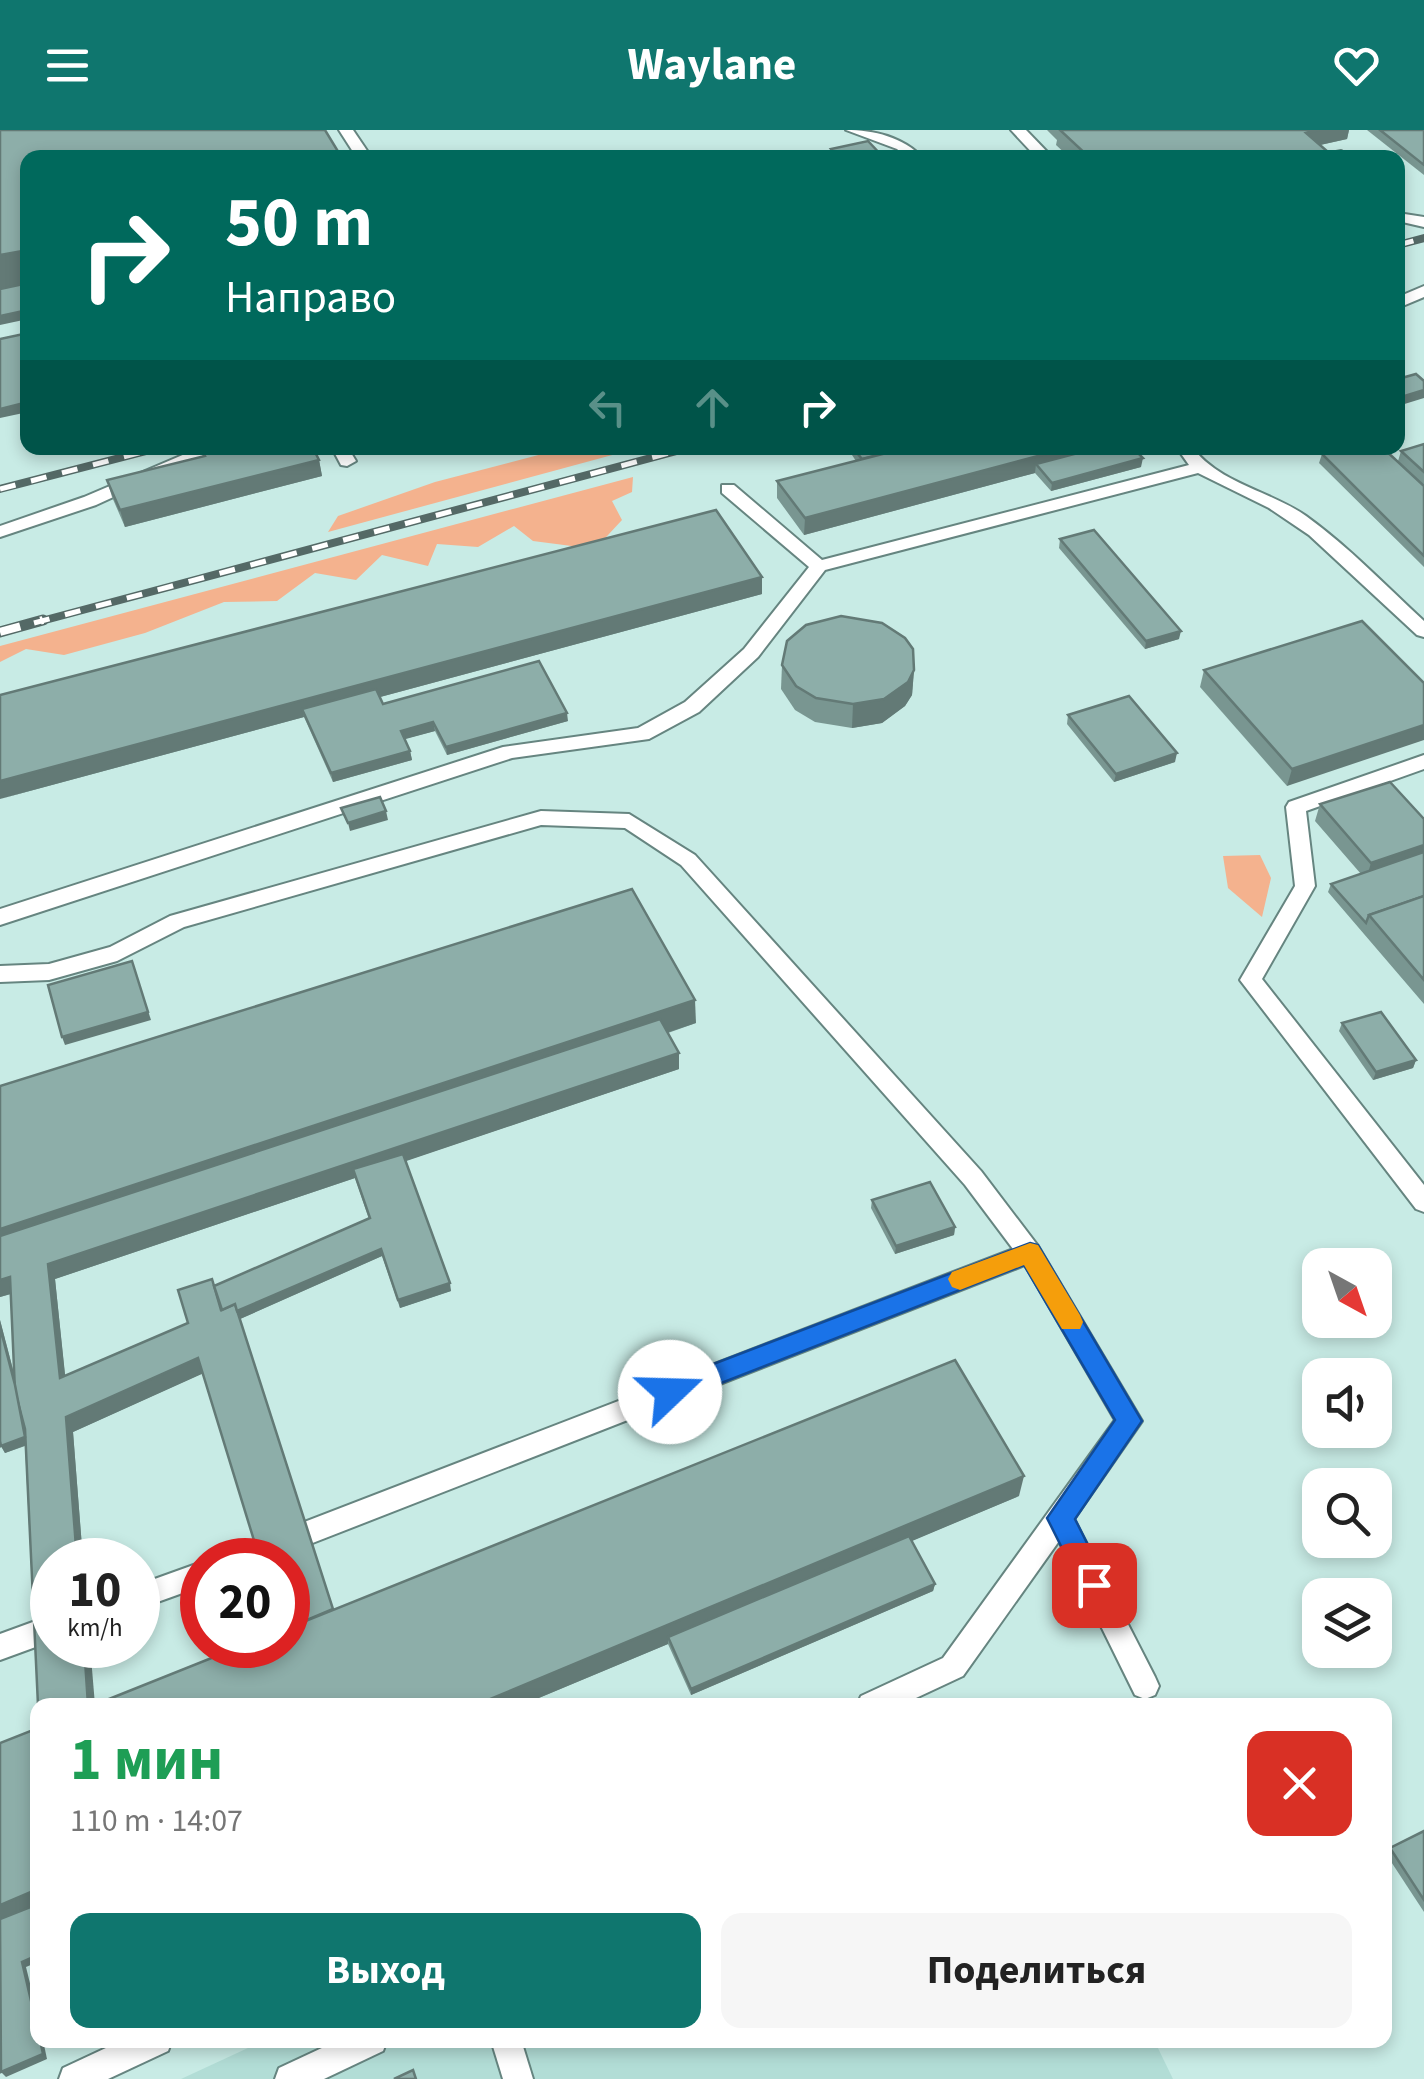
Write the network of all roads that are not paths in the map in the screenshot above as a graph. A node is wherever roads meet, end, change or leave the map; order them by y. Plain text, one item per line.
1 (853, 130) edge
2 (1018, 130) edge
3 (907, 150) edge
4 (1038, 150) edge
5 (188, 455) edge
6 (1189, 455) edge
7 (1197, 468) junction
8 (728, 488) dead end
9 (0, 532) edge
10 (819, 566) junction
11 (1424, 631) edge
12 (1424, 762) edge
13 (0, 917) edge
14 (0, 974) edge
15 (1424, 1202) edge
16 (1030, 1252) junction
17 (1060, 1518) junction
18 (295, 1538) edge
19 (30, 1636) edge
20 (0, 1647) edge
21 (1145, 1686) dead end
22 (886, 1698) edge
23 (140, 2048) edge
24 (355, 2048) edge
25 (508, 2048) edge
26 (74, 2079) edge
27 (290, 2079) edge
28 (518, 2079) edge

1 - 3 lane
2 - 4 lane
5 - 9 lane
6 - 7 lane
7 - 10 lane
7 - 11 lane
8 - 10 lane
10 - 13 lane
12 - 15 lane
14 - 16 lane
16 - 17 lane
16 - 18 lane
17 - 21 lane
17 - 22 lane
19 - 20 lane
23 - 26 lane
24 - 27 lane
25 - 28 lane

